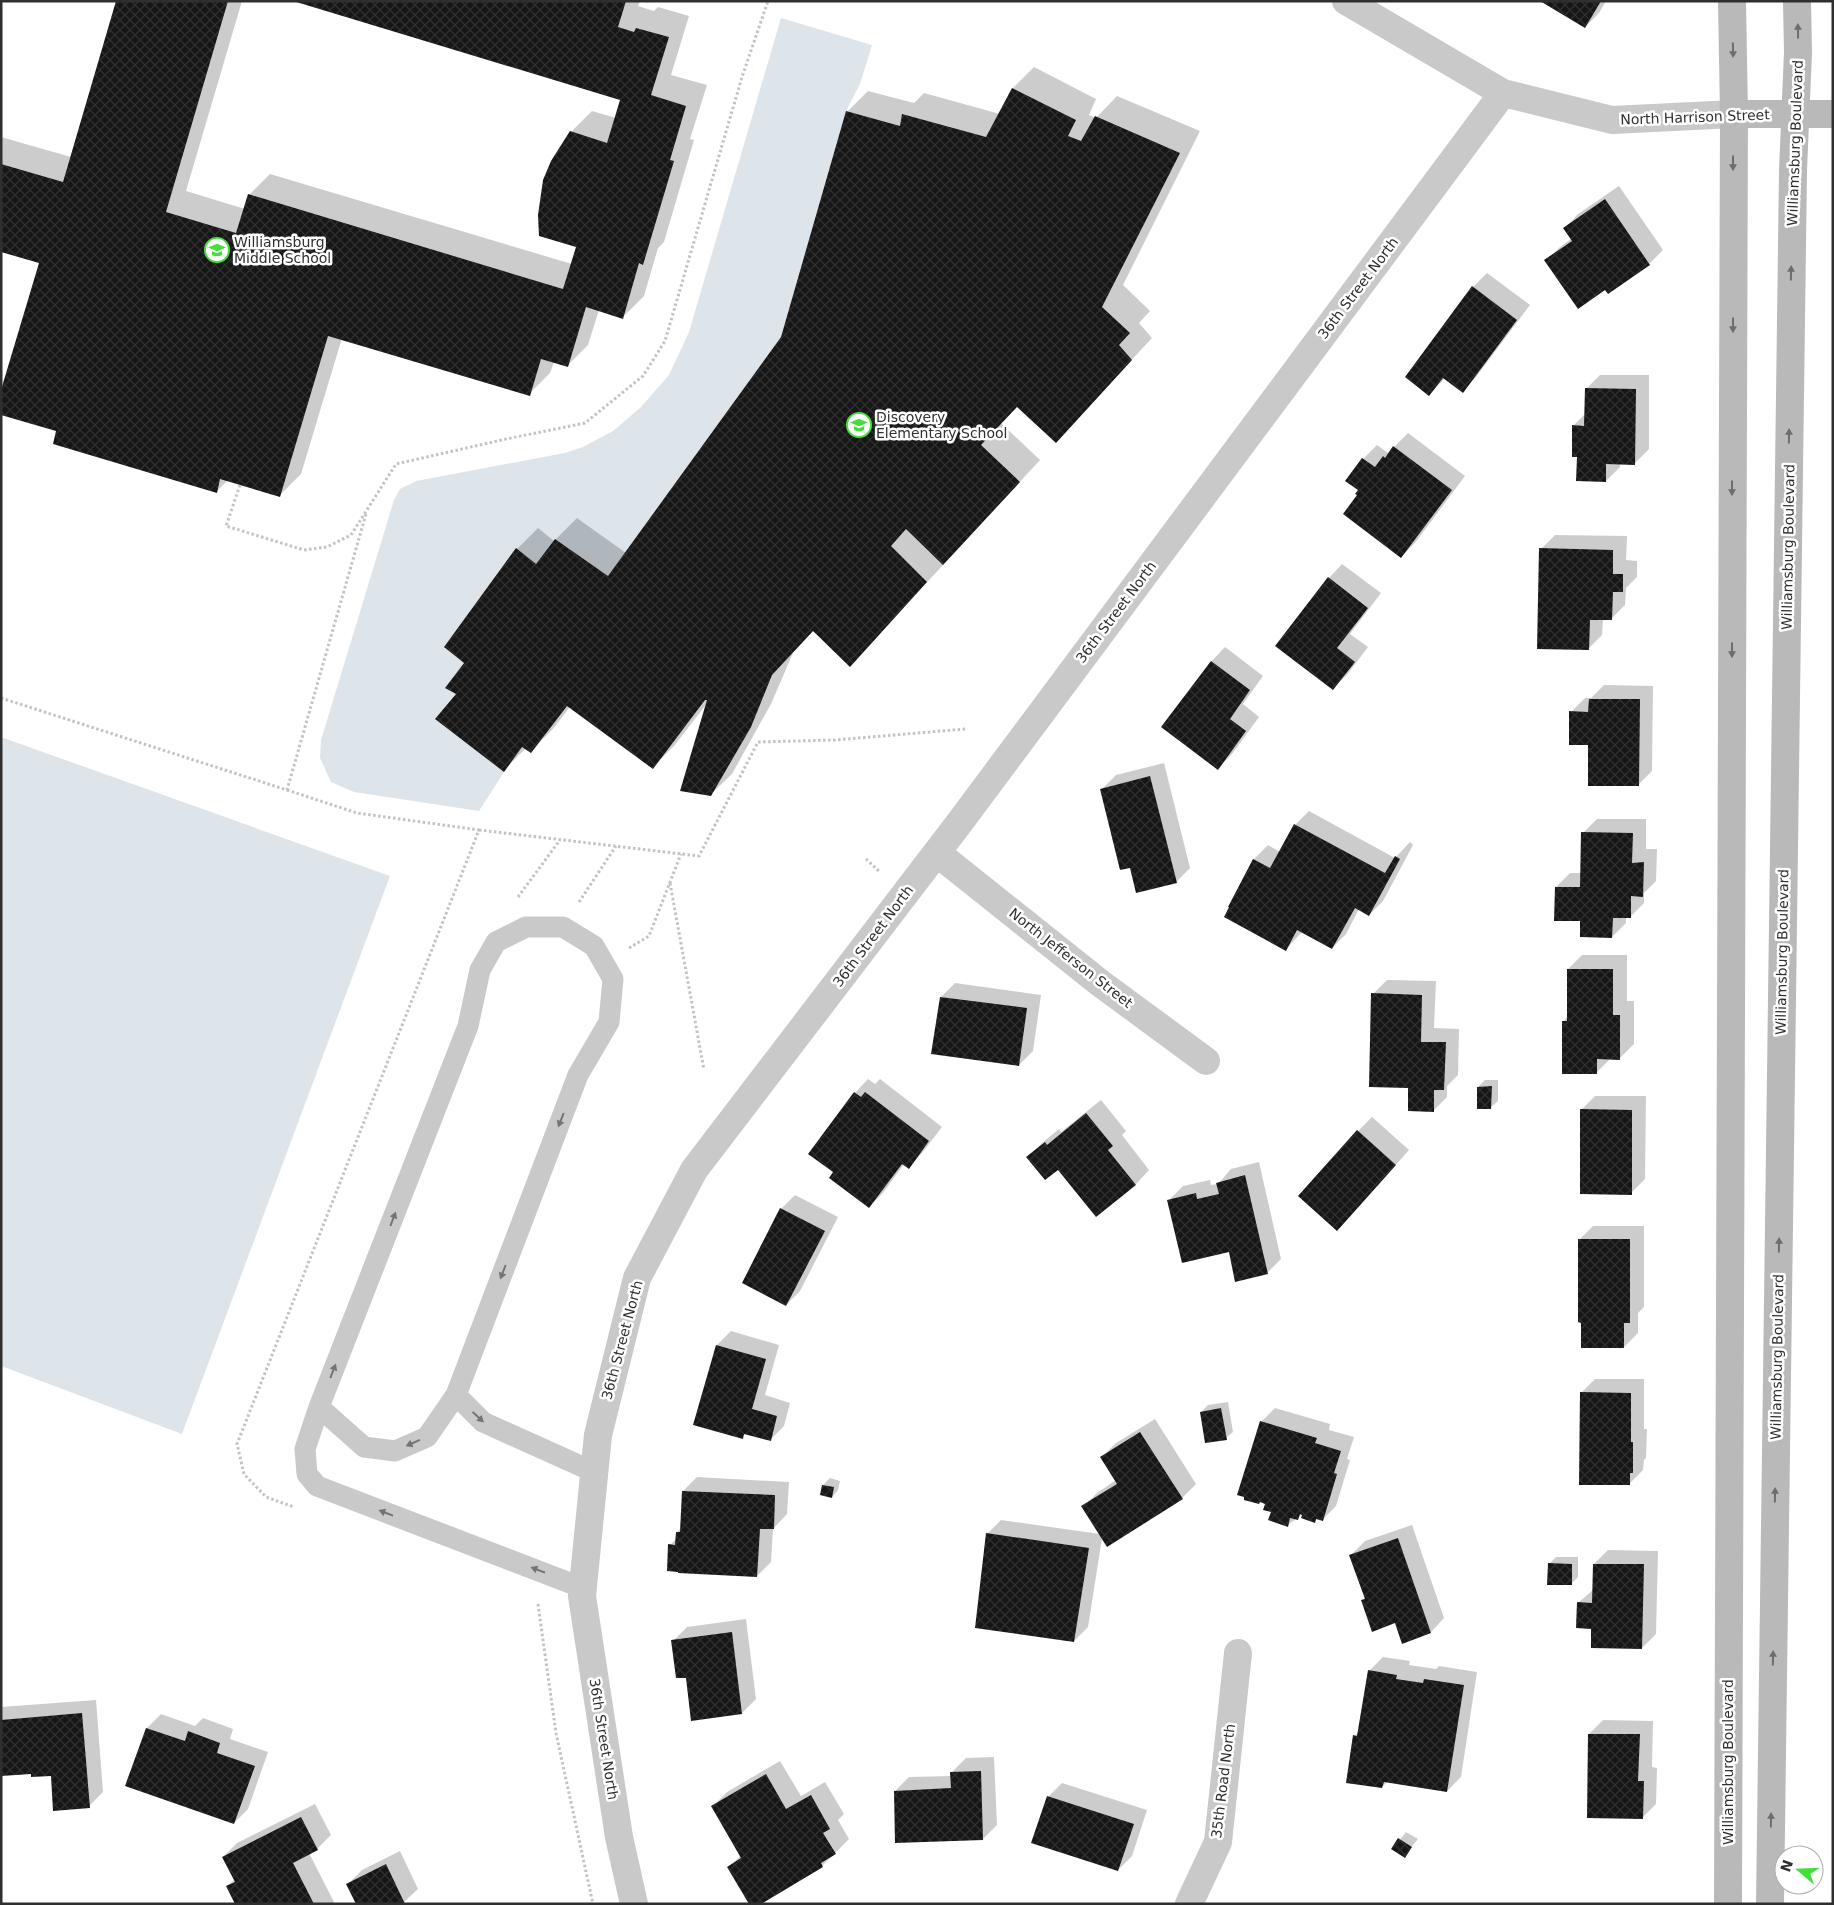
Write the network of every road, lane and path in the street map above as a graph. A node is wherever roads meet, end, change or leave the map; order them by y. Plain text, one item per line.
1 (768, 1) edge
2 (1346, 1) edge
3 (1732, 1) edge
4 (1797, 1) edge
5 (1503, 93) junction
6 (1734, 114) junction
7 (1833, 114) edge
8 (1796, 115) junction
9 (240, 485) dead end
10 (368, 510) junction
11 (1, 698) edge
12 (965, 730) dead end
13 (479, 830) dead end
14 (560, 839) junction
15 (616, 846) junction
16 (936, 853) junction
17 (682, 854) junction
18 (670, 883) junction
19 (563, 927) junction
20 (517, 932) junction
21 (604, 964) junction
22 (1206, 1061) dead end
23 (704, 1070) dead end
24 (456, 1395) junction
25 (319, 1407) junction
26 (594, 1472) junction
27 (583, 1588) junction
28 (538, 1601) dead end
29 (1238, 1653) dead end
30 (592, 1904) edge
31 (634, 1904) edge
32 (1189, 1904) edge
33 (1728, 1904) edge
34 (1770, 1904) edge

1 - 10 path
2 - 5 street, North Harrison Street
3 -> 6 main road, Williamsburg Boulevard
8 -> 4 main road, Williamsburg Boulevard
5 - 6 street, North Harrison Street
5 - 16 street, 36th Street North
6 - 8 main road, North Harrison Street
6 -> 33 main road, Williamsburg Boulevard
7 - 8 main road, North Harrison Street
34 -> 8 main road, Williamsburg Boulevard
9 - 10 path
10 - 11 path
12 - 17 path
13 - 14 path
14 - 15 path
14 - 20 path
15 - 17 path
15 - 19 path
16 - 22 street, North Jefferson Street
16 - 26 street, 36th Street North
17 - 18 path
18 - 21 path
18 - 23 path
19 - 20 lane
19 - 21 lane
25 -> 20 lane
21 -> 24 lane
24 -> 25 lane
24 -> 26 lane
27 -> 25 lane
26 - 27 street, 36th Street North
27 - 31 street, 36th Street North
28 - 30 path
29 - 32 street, 35th Road North

